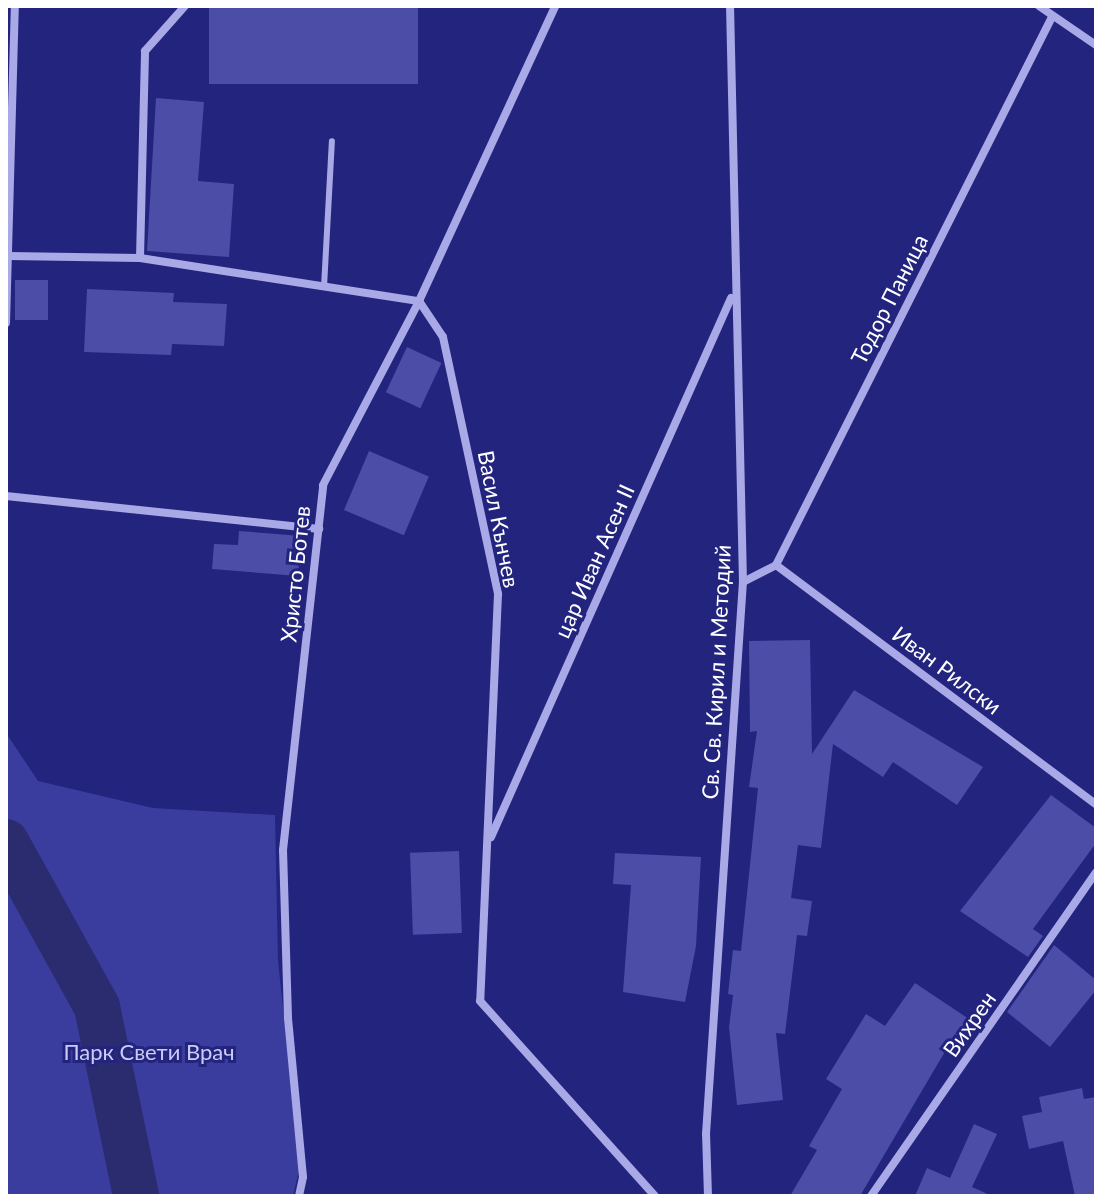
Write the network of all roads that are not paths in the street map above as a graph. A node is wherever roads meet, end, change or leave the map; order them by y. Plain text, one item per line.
1 (15, 6) edge
2 (185, 6) edge
3 (555, 6) edge
4 (730, 6) edge
5 (1039, 6) edge
6 (1052, 17) junction
7 (1096, 45) edge
8 (332, 141) dead end
9 (9, 256) junction
10 (140, 258) junction
11 (324, 287) junction
12 (733, 294) junction
13 (419, 301) junction
14 (6, 323) edge
15 (6, 496) edge
16 (319, 529) junction
17 (776, 565) junction
18 (743, 582) junction
19 (1096, 804) edge
20 (488, 844) junction
21 (1096, 872) edge
22 (299, 1196) edge
23 (655, 1196) edge
24 (708, 1196) edge
25 (871, 1196) edge

1 - 9 street
2 - 10 street
3 - 13 street, Христо Ботев
4 - 12 street, Св. Св. Кирил и Методий
5 - 6 street
6 - 7 street
6 - 17 street, Тодор Паница
8 - 11 lane
9 - 10 street
9 - 14 street
10 - 11 street
11 - 13 street
12 - 18 street, Св. Св. Кирил и Методий
12 - 20 street, цар Иван Асен II
13 - 16 street, Христо Ботев
13 - 20 street, Васил Кънчев
15 - 16 street
16 - 22 street, Христо Ботев
17 - 18 street
17 - 19 street, Иван Рилски
18 - 24 street, Св. Св. Кирил и Методий
20 - 23 street, Васил Кънчев
21 - 25 street, Вихрен

